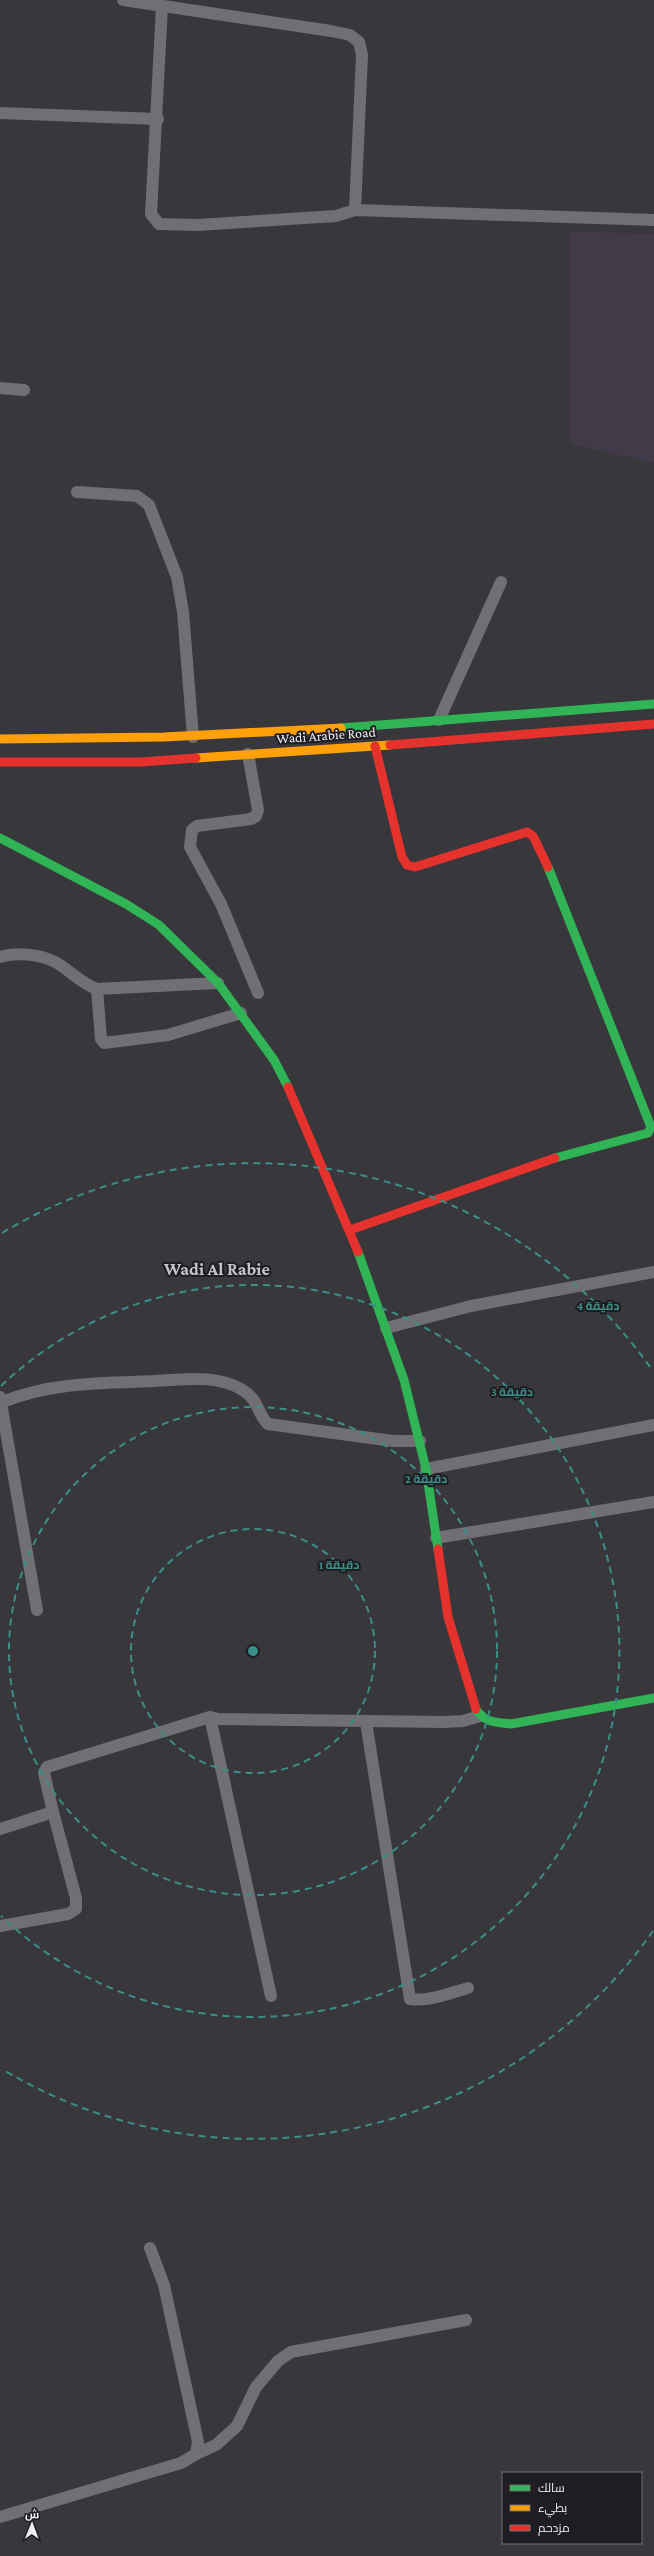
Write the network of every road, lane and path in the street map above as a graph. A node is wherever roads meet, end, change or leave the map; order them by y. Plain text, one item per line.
1 (123, 0) edge
2 (162, 6) junction
3 (0, 113) edge
4 (158, 119) junction
5 (355, 210) junction
6 (654, 220) edge
7 (0, 388) edge
8 (24, 390) dead end
9 (77, 492) dead end
10 (501, 582) dead end
11 (654, 704) edge
12 (439, 720) junction
13 (654, 724) edge
14 (193, 737) junction
15 (0, 739) edge
16 (375, 746) junction
17 (248, 754) junction
18 (0, 762) edge
19 (0, 838) edge
20 (0, 956) edge
21 (218, 983) junction
22 (97, 989) junction
23 (258, 993) dead end
24 (241, 1013) junction
25 (350, 1230) junction
26 (654, 1272) edge
27 (386, 1328) junction
28 (0, 1401) edge
29 (654, 1426) edge
30 (420, 1441) junction
31 (426, 1469) junction
32 (654, 1502) edge
33 (436, 1538) junction
34 (37, 1610) dead end
35 (654, 1698) edge
36 (480, 1716) junction
37 (210, 1717) junction
38 (366, 1722) junction
39 (53, 1812) junction
40 (0, 1828) edge
41 (0, 1926) edge
42 (468, 1988) dead end
43 (271, 1996) dead end
44 (150, 2248) dead end
45 (466, 2320) dead end
46 (196, 2454) junction
47 (0, 2517) edge

1 - 2 street
2 - 4 street
2 - 5 street
3 - 4 street
4 - 5 street
5 - 6 street
7 - 8 street
9 - 14 street
10 - 12 street
11 - 12 main road, Wadi Arabie Road
12 - 14 main road, Wadi Arabie Road
13 - 16 main road, Wadi Arabie Road
14 - 15 main road, Wadi Arabie Road
16 - 17 main road, Wadi Arabie Road
16 - 25 main road
17 - 18 main road, Wadi Arabie Road
17 - 23 street
19 - 21 main road
20 - 22 street
21 - 22 street
21 - 24 main road
22 - 24 street
24 - 25 main road
25 - 27 main road
26 - 27 street
27 - 30 main road
28 - 30 street
28 - 34 street
29 - 31 street
30 - 31 main road
31 - 33 main road
32 - 33 street
33 - 36 main road
35 - 36 main road
36 - 38 street
37 - 38 street
37 - 39 street
37 - 43 street
38 - 42 street
39 - 40 street
39 - 41 street
44 - 46 street
45 - 46 street
46 - 47 street

